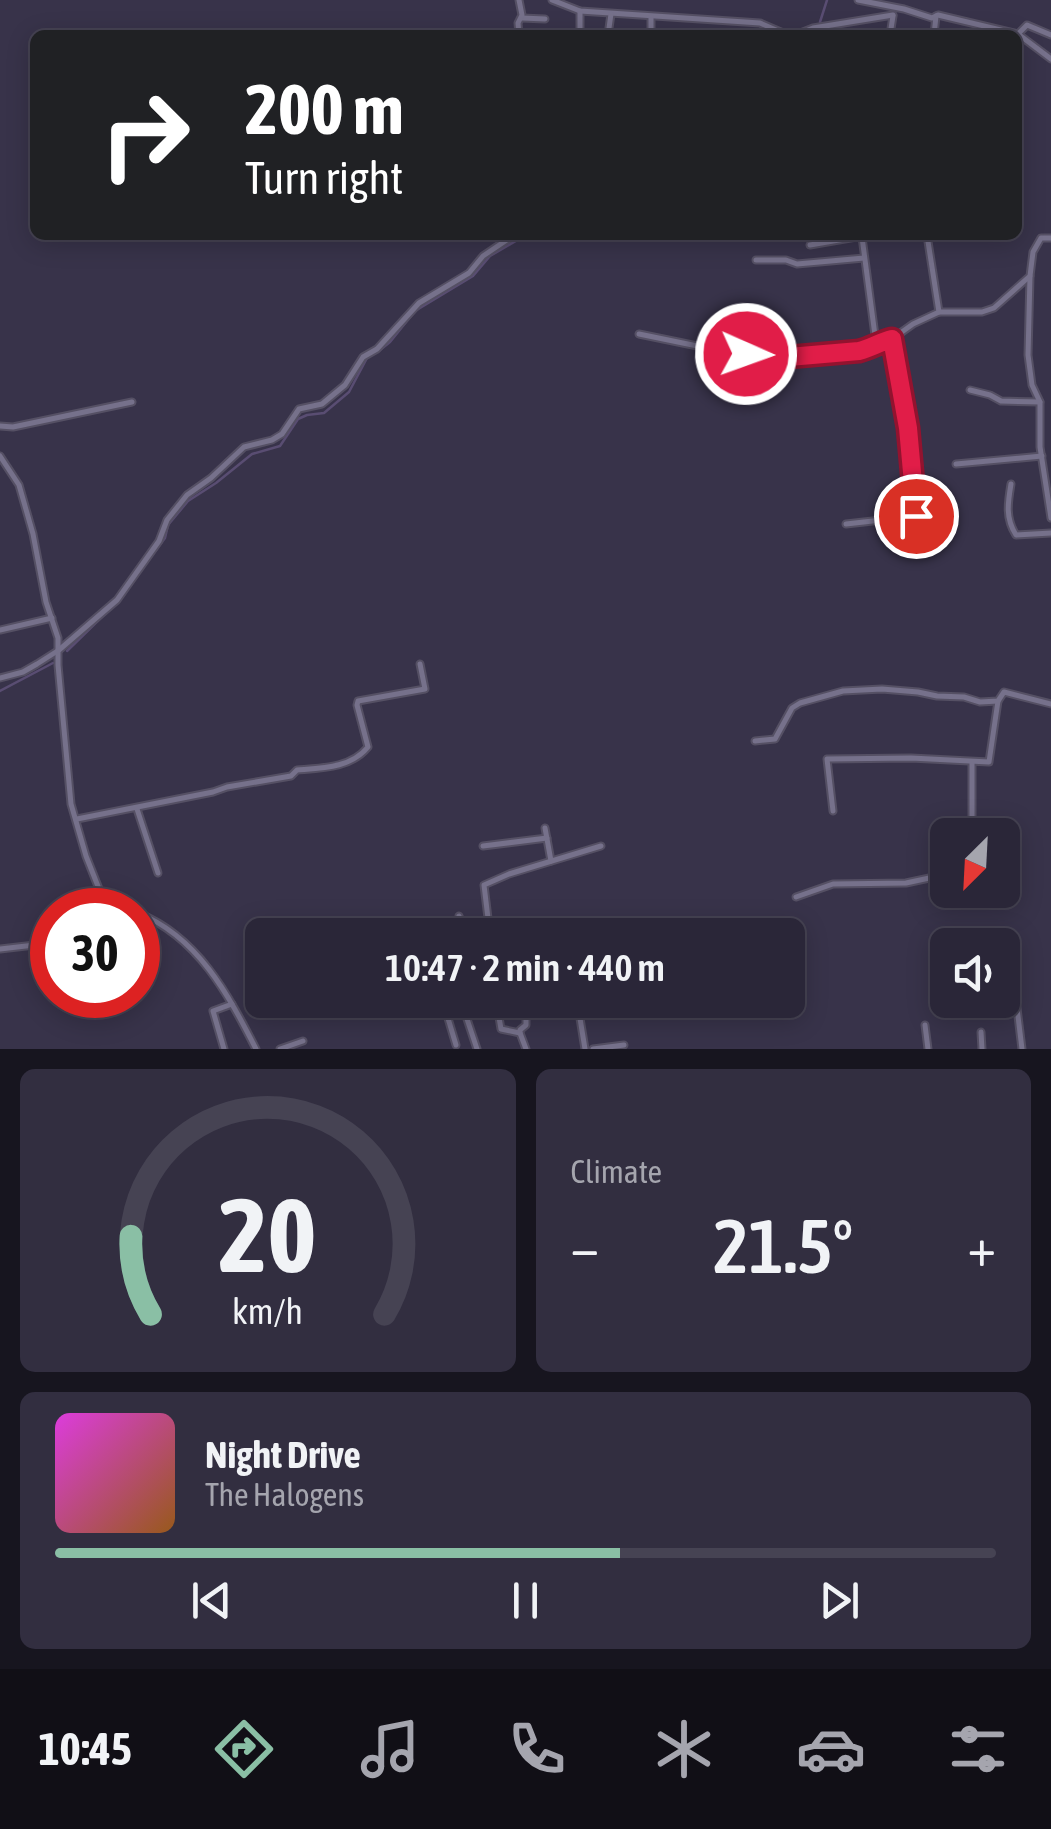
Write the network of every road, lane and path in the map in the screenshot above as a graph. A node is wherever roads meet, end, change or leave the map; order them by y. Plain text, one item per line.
1 (519, 0) edge
2 (552, 0) edge
3 (858, 0) edge
4 (580, 11) junction
5 (894, 12) junction
6 (611, 14) junction
7 (936, 16) junction
8 (651, 17) junction
9 (522, 18) junction
10 (545, 19) dead end
11 (519, 30) edge
12 (580, 30) edge
13 (609, 30) edge
14 (651, 30) edge
15 (775, 30) edge
16 (808, 30) edge
17 (891, 30) edge
18 (935, 30) edge
19 (1004, 30) edge
20 (1022, 30) edge
21 (1051, 35) edge
22 (1022, 37) edge
23 (1051, 59) edge
24 (1051, 238) edge
25 (506, 240) edge
26 (838, 240) edge
27 (865, 240) edge
28 (928, 240) edge
29 (810, 244) dead end
30 (864, 258) junction
31 (756, 260) dead end
32 (1030, 276) junction
33 (939, 312) junction
34 (640, 334) dead end
35 (892, 339) junction
36 (876, 343) junction
37 (970, 390) dead end
38 (132, 402) dead end
39 (1040, 402) junction
40 (0, 426) edge
41 (0, 456) edge
42 (1042, 456) junction
43 (956, 464) dead end
44 (1011, 484) dead end
45 (1051, 518) edge
46 (846, 524) dead end
47 (1051, 533) edge
48 (52, 618) junction
49 (0, 630) edge
50 (59, 650) junction
51 (420, 664) dead end
52 (0, 678) edge
53 (998, 701) junction
54 (1051, 704) edge
55 (755, 741) dead end
56 (972, 762) junction
57 (137, 809) junction
58 (834, 811) dead end
59 (972, 818) edge
60 (77, 819) junction
61 (545, 828) dead end
62 (547, 838) junction
63 (483, 846) dead end
64 (600, 846) dead end
65 (551, 861) junction
66 (158, 873) dead end
67 (930, 877) edge
68 (98, 888) edge
69 (796, 897) dead end
70 (487, 918) edge
71 (160, 926) edge
72 (30, 946) edge
73 (0, 950) edge
74 (232, 1004) junction
75 (447, 1018) edge
76 (467, 1018) edge
77 (499, 1018) edge
78 (526, 1018) edge
79 (580, 1018) edge
80 (1018, 1018) edge
81 (925, 1025) dead end
82 (981, 1032) dead end
83 (520, 1033) junction
84 (303, 1041) dead end
85 (456, 1045) dead end
86 (624, 1045) dead end
87 (224, 1049) edge
88 (256, 1049) edge
89 (280, 1049) edge
90 (477, 1049) edge
91 (526, 1049) edge
92 (585, 1049) edge
93 (593, 1049) edge
94 (928, 1049) edge
95 (982, 1049) edge
96 (1022, 1049) edge

1 - 9 street
2 - 4 street
3 - 5 street
4 - 6 street
4 - 12 street
5 - 7 street
5 - 16 street
5 - 17 street
6 - 8 street
6 - 13 street
7 - 18 street
7 - 19 street
8 - 14 street
8 - 15 street
9 - 10 street
9 - 11 street
20 - 21 street
22 - 23 street
24 - 32 street
25 - 50 street
26 - 29 street
27 - 30 street
28 - 33 street
30 - 31 street
30 - 36 street
32 - 33 street
32 - 39 street
33 - 35 street
34 - 36 street
35 - 36 street
35 - 46 street
37 - 39 street
38 - 40 street
39 - 42 street
41 - 48 street
42 - 43 street
42 - 45 street
44 - 47 street
48 - 49 street
48 - 50 street
50 - 52 street
50 - 60 street
51 - 57 street
53 - 54 street
53 - 55 street
53 - 56 street
56 - 58 street
56 - 59 street
57 - 60 street
57 - 66 street
60 - 68 street
61 - 62 street
62 - 63 street
62 - 65 street
64 - 65 street
65 - 70 street
67 - 69 street
71 - 74 street
72 - 73 street
74 - 87 street
74 - 88 street
75 - 85 street
76 - 90 street
77 - 83 street
78 - 83 street
79 - 92 street
80 - 96 street
81 - 94 street
82 - 95 street
83 - 91 street
84 - 89 street
86 - 93 street

